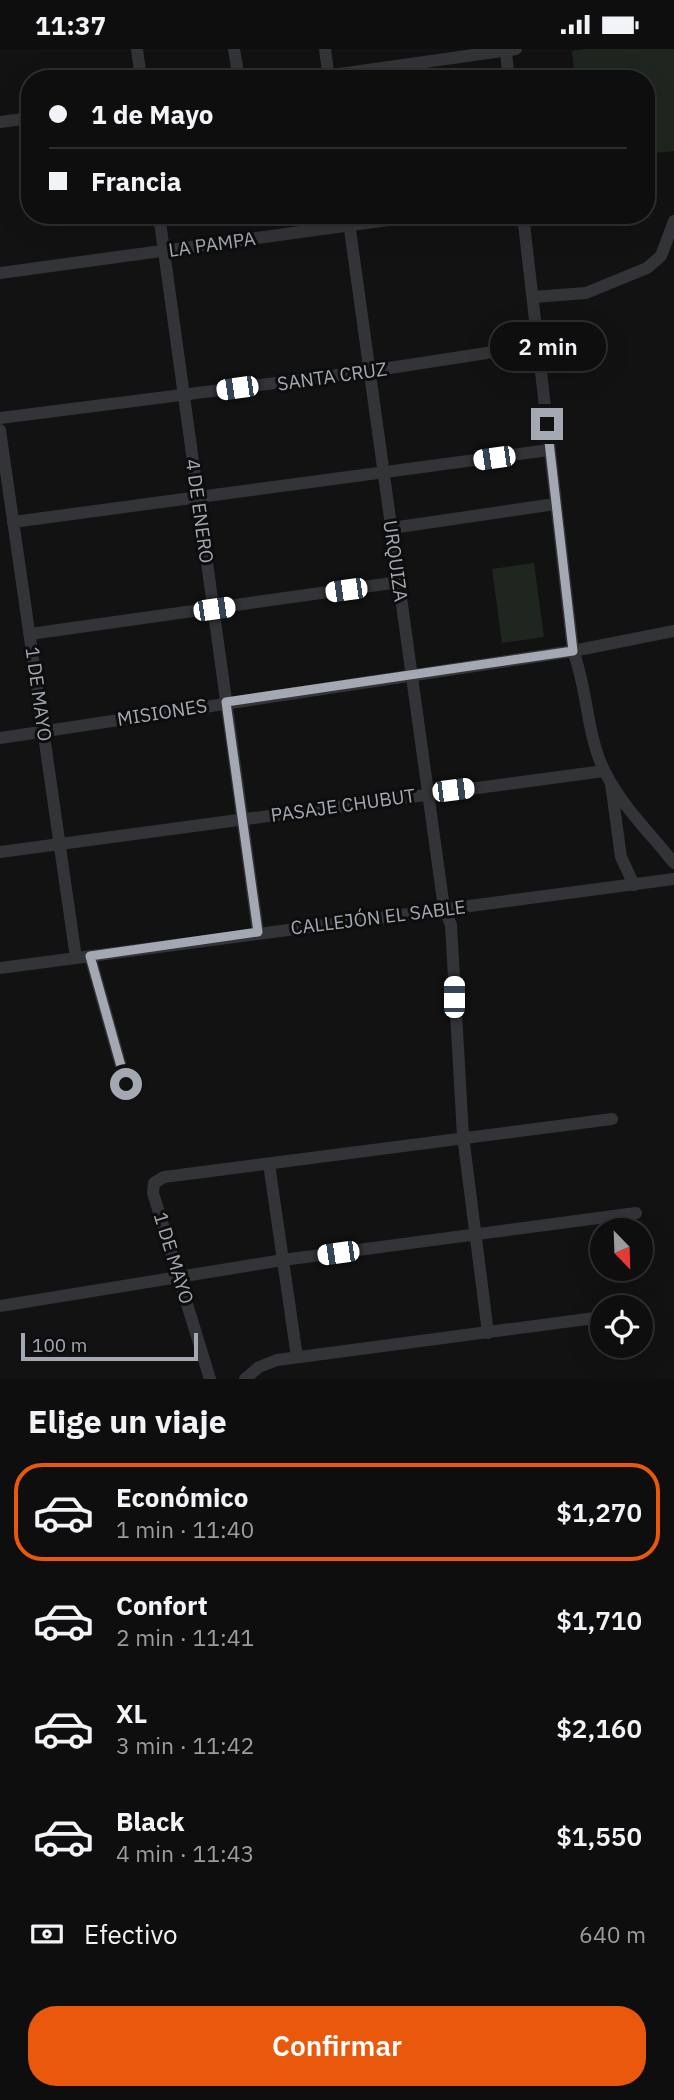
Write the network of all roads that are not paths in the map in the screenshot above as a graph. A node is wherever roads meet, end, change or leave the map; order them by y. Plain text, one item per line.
1 (137, 49) edge
2 (234, 49) edge
3 (325, 49) edge
4 (511, 51) edge
5 (420, 56) edge
6 (140, 70) edge
7 (238, 70) edge
8 (328, 70) edge
9 (359, 70) edge
10 (510, 70) edge
11 (21, 119) edge
12 (0, 122) edge
13 (674, 221) edge
14 (160, 224) edge
15 (325, 224) edge
16 (350, 224) edge
17 (524, 224) edge
18 (164, 251) junction
19 (0, 273) edge
20 (533, 297) junction
21 (538, 345) junction
22 (370, 371) junction
23 (184, 395) junction
24 (0, 418) edge
25 (0, 430) edge
26 (549, 450) junction
27 (384, 473) junction
28 (198, 499) junction
29 (555, 504) junction
30 (13, 523) junction
31 (392, 528) junction
32 (399, 582) junction
33 (214, 609) junction
34 (674, 631) edge
35 (30, 634) junction
36 (573, 651) junction
37 (412, 676) junction
38 (226, 702) junction
39 (44, 731) junction
40 (0, 738) edge
41 (607, 775) junction
42 (428, 793) junction
43 (242, 819) junction
44 (59, 844) junction
45 (0, 852) edge
46 (674, 863) edge
47 (674, 879) edge
48 (634, 885) junction
49 (444, 908) junction
50 (258, 932) junction
51 (90, 956) junction
52 (76, 958) junction
53 (0, 968) edge
54 (126, 1084) dead end
55 (612, 1119) dead end
56 (463, 1136) junction
57 (270, 1164) junction
58 (636, 1213) dead end
59 (474, 1233) junction
60 (283, 1260) junction
61 (180, 1277) junction
62 (0, 1306) edge
63 (590, 1319) edge
64 (488, 1333) junction
65 (297, 1357) junction
66 (210, 1376) edge
67 (245, 1379) edge

1 - 6 street
2 - 7 street
3 - 8 street
4 - 5 street
4 - 10 street
5 - 9 street
11 - 12 street
13 - 20 street
14 - 18 street, 4 DE ENERO
15 - 18 street, LA PAMPA
16 - 22 street, URQUIZA
17 - 20 street
18 - 19 street, LA PAMPA
18 - 23 street, 4 DE ENERO
20 - 21 street
21 - 22 street, SANTA CRUZ
21 - 26 street
22 - 23 street, SANTA CRUZ
22 - 27 street, URQUIZA
23 - 24 street, SANTA CRUZ
23 - 28 street, 4 DE ENERO
25 - 30 street, 1 DE MAYO
26 - 27 street
26 - 29 street
27 - 28 street
27 - 31 street, URQUIZA
28 - 30 street
28 - 33 street, 4 DE ENERO
29 - 31 street
29 - 36 street
30 - 35 street, 1 DE MAYO
31 - 32 street, URQUIZA
32 - 33 street
32 - 37 street, URQUIZA
33 - 35 street
33 - 38 street, 4 DE ENERO
34 - 36 street, MISIONES
35 - 39 street, 1 DE MAYO
36 - 37 street, MISIONES
36 - 41 street
37 - 38 street, MISIONES
37 - 42 street, URQUIZA
38 - 39 street, MISIONES
38 - 43 street, 4 DE ENERO
39 - 40 street, MISIONES
39 - 44 street, 1 DE MAYO
41 - 42 street, PASAJE CHUBUT
41 - 46 street
41 - 48 street
42 - 43 street, PASAJE CHUBUT
42 - 49 street, URQUIZA
43 - 44 street, PASAJE CHUBUT
43 - 50 street, 4 DE ENERO
44 - 45 street, PASAJE CHUBUT
44 - 52 street, 1 DE MAYO
47 - 48 street, CALLEJÓN EL SABLE
48 - 49 street, CALLEJÓN EL SABLE
49 - 50 street, CALLEJÓN EL SABLE
49 - 56 street, URQUIZA
50 - 51 street, CALLEJÓN EL SABLE
51 - 52 street, CALLEJÓN EL SABLE
51 - 54 street
52 - 53 street, CALLEJÓN EL SABLE
55 - 56 street
56 - 57 street
56 - 59 street, URQUIZA
57 - 60 street
57 - 61 street, 1 DE MAYO
58 - 59 street
59 - 60 street
59 - 64 street, URQUIZA
60 - 61 street
60 - 65 street
61 - 62 street
61 - 66 street, 1 DE MAYO
63 - 64 street
64 - 65 street
65 - 67 street

